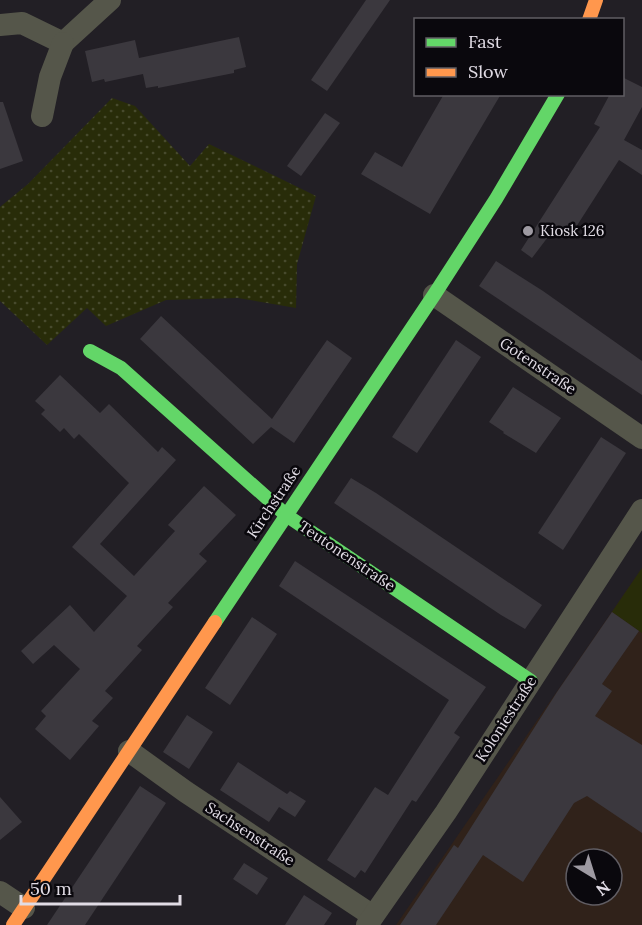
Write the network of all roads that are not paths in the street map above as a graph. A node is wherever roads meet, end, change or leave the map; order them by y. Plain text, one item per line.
1 (110, 0) edge
2 (596, 0) edge
3 (590, 18) edge
4 (0, 25) edge
5 (63, 43) junction
6 (557, 96) edge
7 (42, 116) dead end
8 (434, 295) junction
9 (90, 351) dead end
10 (642, 438) edge
11 (642, 510) edge
12 (286, 514) junction
13 (531, 681) junction
14 (129, 751) junction
15 (0, 892) edge
16 (19, 916) edge
17 (370, 920) edge

1 - 5 street
2 - 3 street
4 - 5 street
5 - 7 street
6 - 8 street, Kirchstraße
8 - 10 street, Gotenstraße
8 - 12 street, Kirchstraße
9 - 12 street, Teutonenstraße
11 - 13 street, Koloniestraße
12 - 13 street, Teutonenstraße
12 - 14 street, Kirchstraße
13 - 17 street, Koloniestraße
14 - 16 street, Kirchstraße
14 - 17 street, Sachsenstraße
15 - 16 street

